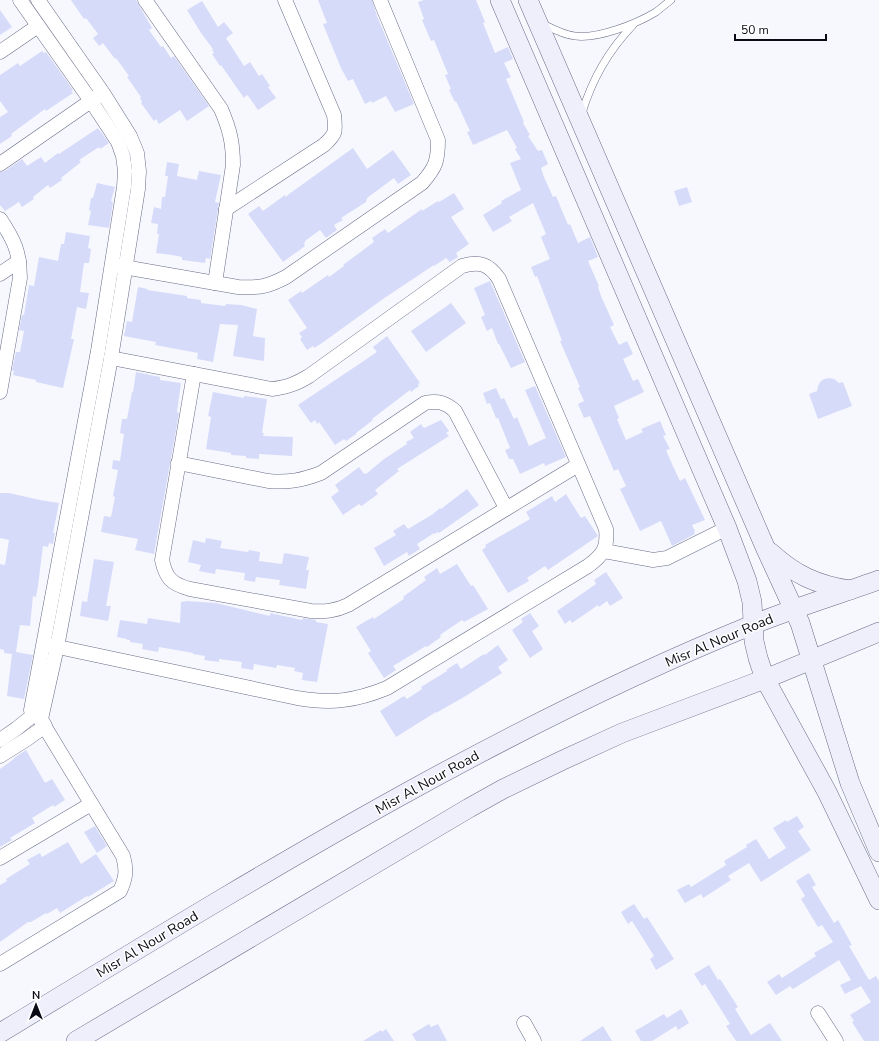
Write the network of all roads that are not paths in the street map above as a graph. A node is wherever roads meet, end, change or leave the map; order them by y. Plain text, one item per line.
1 (20, 0) edge
2 (38, 0) edge
3 (145, 0) edge
4 (285, 0) edge
5 (380, 0) edge
6 (500, 0) edge
7 (528, 0) edge
8 (671, 0) edge
9 (536, 20) junction
10 (635, 23) junction
11 (38, 26) junction
12 (0, 52) edge
13 (103, 93) junction
14 (91, 101) junction
15 (580, 120) junction
16 (0, 164) edge
17 (226, 209) junction
18 (0, 219) edge
19 (19, 261) junction
20 (119, 267) junction
21 (0, 274) edge
22 (215, 283) junction
23 (111, 358) junction
24 (194, 374) junction
25 (0, 392) edge
26 (178, 463) junction
27 (578, 465) junction
28 (506, 508) junction
29 (727, 528) junction
30 (765, 548) junction
31 (604, 551) junction
32 (879, 580) edge
33 (850, 590) junction
34 (793, 610) junction
35 (754, 624) junction
36 (879, 632) edge
37 (50, 646) junction
38 (811, 659) junction
39 (765, 679) junction
40 (36, 713) junction
41 (45, 726) junction
42 (0, 740) edge
43 (0, 756) edge
44 (91, 804) junction
45 (879, 852) edge
46 (0, 858) edge
47 (879, 900) edge
48 (0, 964) edge
49 (818, 1012) dead end
50 (524, 1023) dead end
51 (0, 1033) edge
52 (76, 1041) edge
53 (534, 1041) edge
54 (836, 1041) edge

1 - 11 street
2 - 13 street
3 - 17 street
4 - 17 street
5 - 22 street
6 - 29 street
7 - 9 street
8 - 10 lane
9 - 10 lane
9 - 15 street
10 - 15 lane
11 - 12 street
11 - 14 street
13 - 14 street
13 - 20 street
14 - 16 street
14 - 20 street
15 - 30 street
17 - 22 street
18 - 19 street
19 - 21 street
19 - 25 street
20 - 22 street
20 - 23 street
20 - 37 street
23 - 24 street
23 - 37 street
24 - 26 street
24 - 27 street
26 - 28 street
26 - 28 street
27 - 28 street
27 - 31 street
29 - 31 street
29 - 35 street
30 - 33 street
30 - 34 street
31 - 37 street
32 - 33 street, Misr Al Nour Road
33 - 34 street, Misr Al Nour Road
34 - 35 street, Misr Al Nour Road
34 - 38 street
35 - 39 street
35 - 51 street, Misr Al Nour Road
36 - 38 street
37 - 40 street
37 - 41 street
38 - 39 street
38 - 45 street
39 - 47 street
39 - 52 street
40 - 41 street
40 - 42 street
41 - 43 street
41 - 44 street
44 - 46 street
44 - 48 street
49 - 54 street
50 - 53 street

